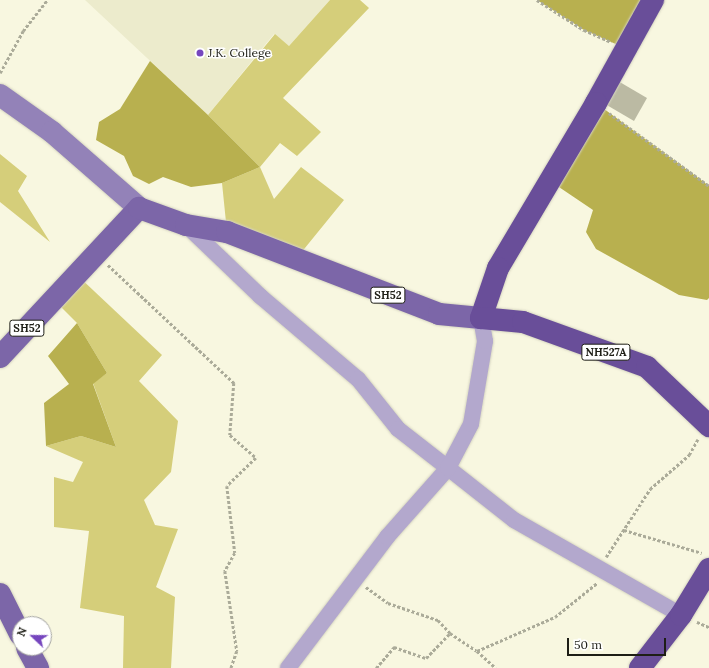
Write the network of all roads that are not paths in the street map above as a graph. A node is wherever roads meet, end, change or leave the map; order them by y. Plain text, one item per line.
1 (653, 0) edge
2 (0, 95) edge
3 (138, 208) junction
4 (186, 225) junction
5 (481, 318) junction
6 (0, 357) edge
7 (707, 426) edge
8 (448, 468) junction
9 (709, 569) edge
10 (0, 594) edge
11 (681, 615) junction
12 (12, 618) edge
13 (31, 656) edge
14 (38, 668) edge
15 (288, 668) edge
16 (640, 668) edge

1 - 5 highway
2 - 3 main road
3 - 4 main road, SH52 / SH52
3 - 6 main road, SH52 / SH52
4 - 5 main road, SH52 / SH52
4 - 8 street
5 - 7 highway, NH527A
5 - 8 street
8 - 11 street
8 - 15 street
9 - 11 highway
10 - 12 main road
11 - 16 highway
13 - 14 main road

